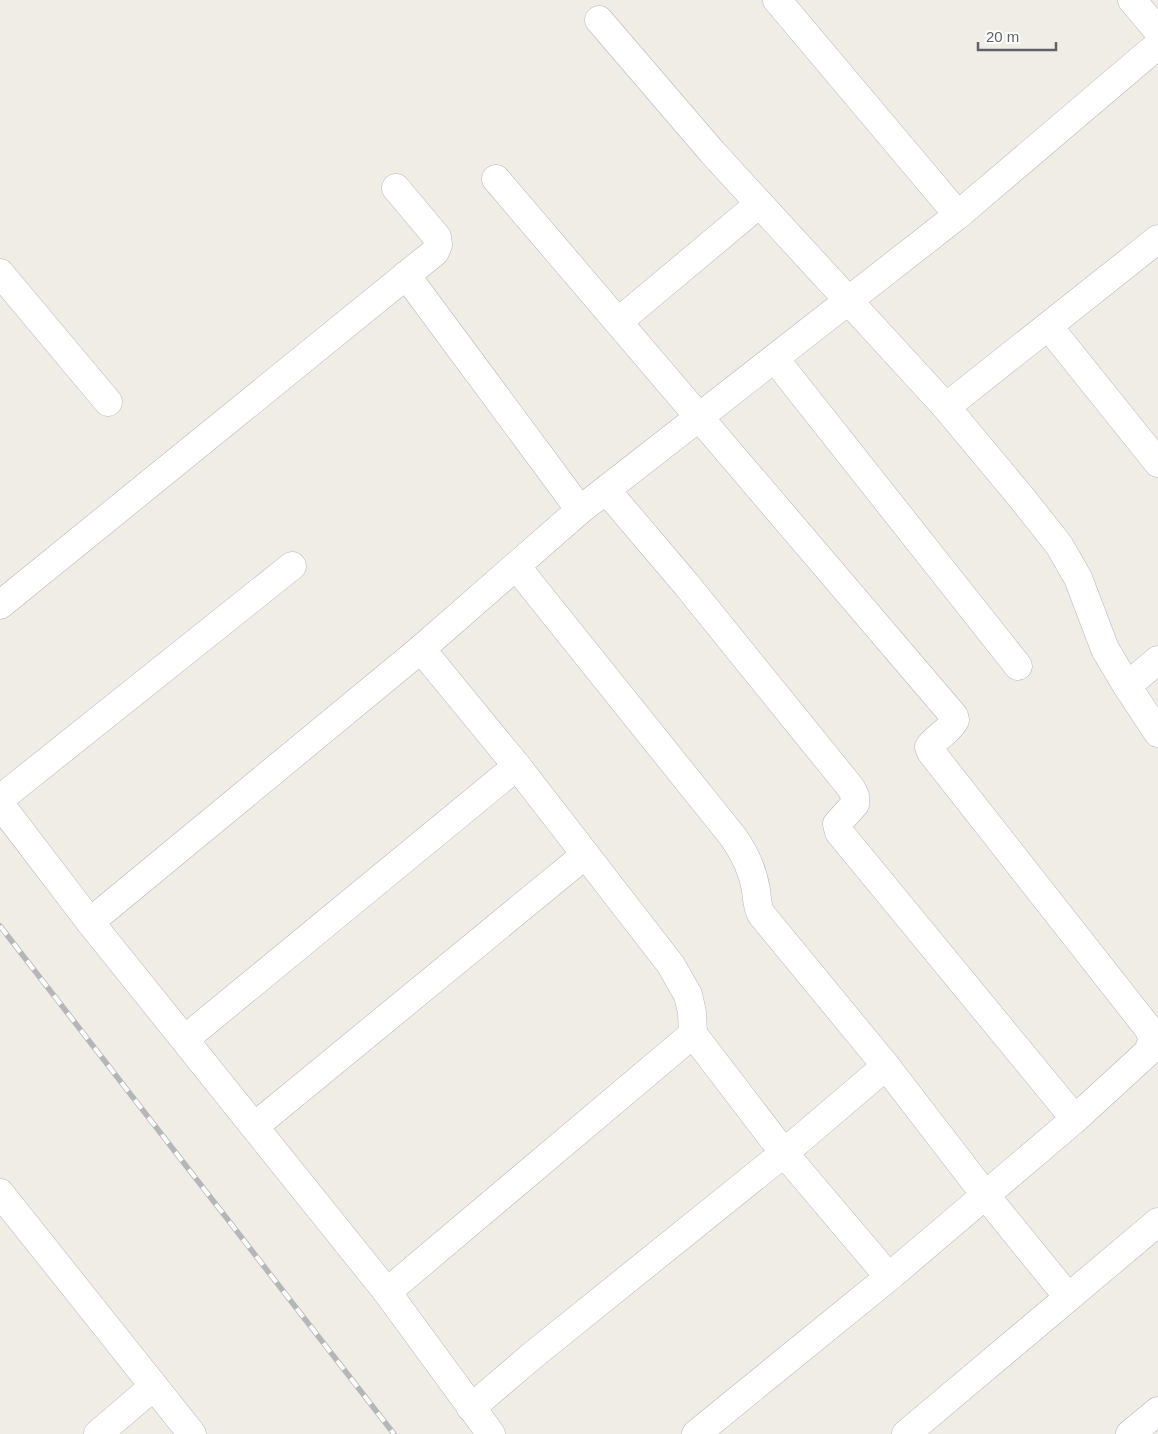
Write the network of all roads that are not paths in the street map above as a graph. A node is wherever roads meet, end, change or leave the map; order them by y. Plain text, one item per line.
1 (777, 0) edge
2 (1132, 0) edge
3 (599, 20) dead end
4 (1158, 31) edge
5 (1158, 44) edge
6 (496, 179) dead end
7 (396, 188) dead end
8 (759, 204) junction
9 (958, 215) junction
10 (1155, 247) edge
11 (0, 273) edge
12 (406, 276) junction
13 (848, 301) junction
14 (618, 322) junction
15 (1049, 327) junction
16 (775, 359) junction
17 (108, 402) dead end
18 (946, 407) junction
19 (699, 417) junction
20 (1158, 463) edge
21 (607, 491) junction
22 (580, 510) junction
23 (292, 566) dead end
24 (516, 566) junction
25 (0, 605) edge
26 (421, 649) junction
27 (1158, 660) edge
28 (1018, 666) dead end
29 (1127, 686) junction
30 (1158, 732) edge
31 (518, 766) junction
32 (0, 799) edge
33 (0, 804) edge
34 (585, 855) junction
35 (90, 922) junction
36 (693, 1034) junction
37 (185, 1038) junction
38 (886, 1066) junction
39 (1075, 1119) junction
40 (255, 1126) junction
41 (784, 1153) junction
42 (0, 1193) edge
43 (986, 1196) junction
44 (1158, 1222) edge
45 (890, 1278) junction
46 (387, 1292) junction
47 (1068, 1297) junction
48 (154, 1386) junction
49 (471, 1408) junction
50 (1158, 1411) edge
51 (99, 1434) edge
52 (192, 1434) edge
53 (491, 1434) edge
54 (696, 1434) edge
55 (906, 1434) edge
56 (1130, 1434) edge

1 - 9 street
2 - 4 street
3 - 8 street
5 - 9 street
6 - 14 street
7 - 12 street
8 - 13 street
8 - 14 street
9 - 13 street
10 - 15 street
11 - 17 street
12 - 22 street
12 - 25 street
13 - 16 street
13 - 18 street
14 - 19 street
15 - 18 street
15 - 20 street
16 - 19 street
16 - 28 street
18 - 29 street
19 - 21 street
19 - 39 street
21 - 22 street
21 - 39 street
22 - 24 street
23 - 32 street
24 - 26 street
24 - 38 street
26 - 31 street
26 - 35 street
27 - 29 street
29 - 30 street
31 - 34 street
31 - 37 street
33 - 35 street
34 - 36 street
34 - 40 street
35 - 37 street
36 - 41 street
36 - 46 street
37 - 40 street
38 - 41 street
38 - 43 street
39 - 43 street
40 - 46 street
41 - 45 street
41 - 49 street
42 - 48 street
43 - 45 street
43 - 47 street
44 - 47 street
45 - 54 street
46 - 49 street
47 - 55 street
48 - 51 street
48 - 52 street
49 - 53 street
50 - 56 street

